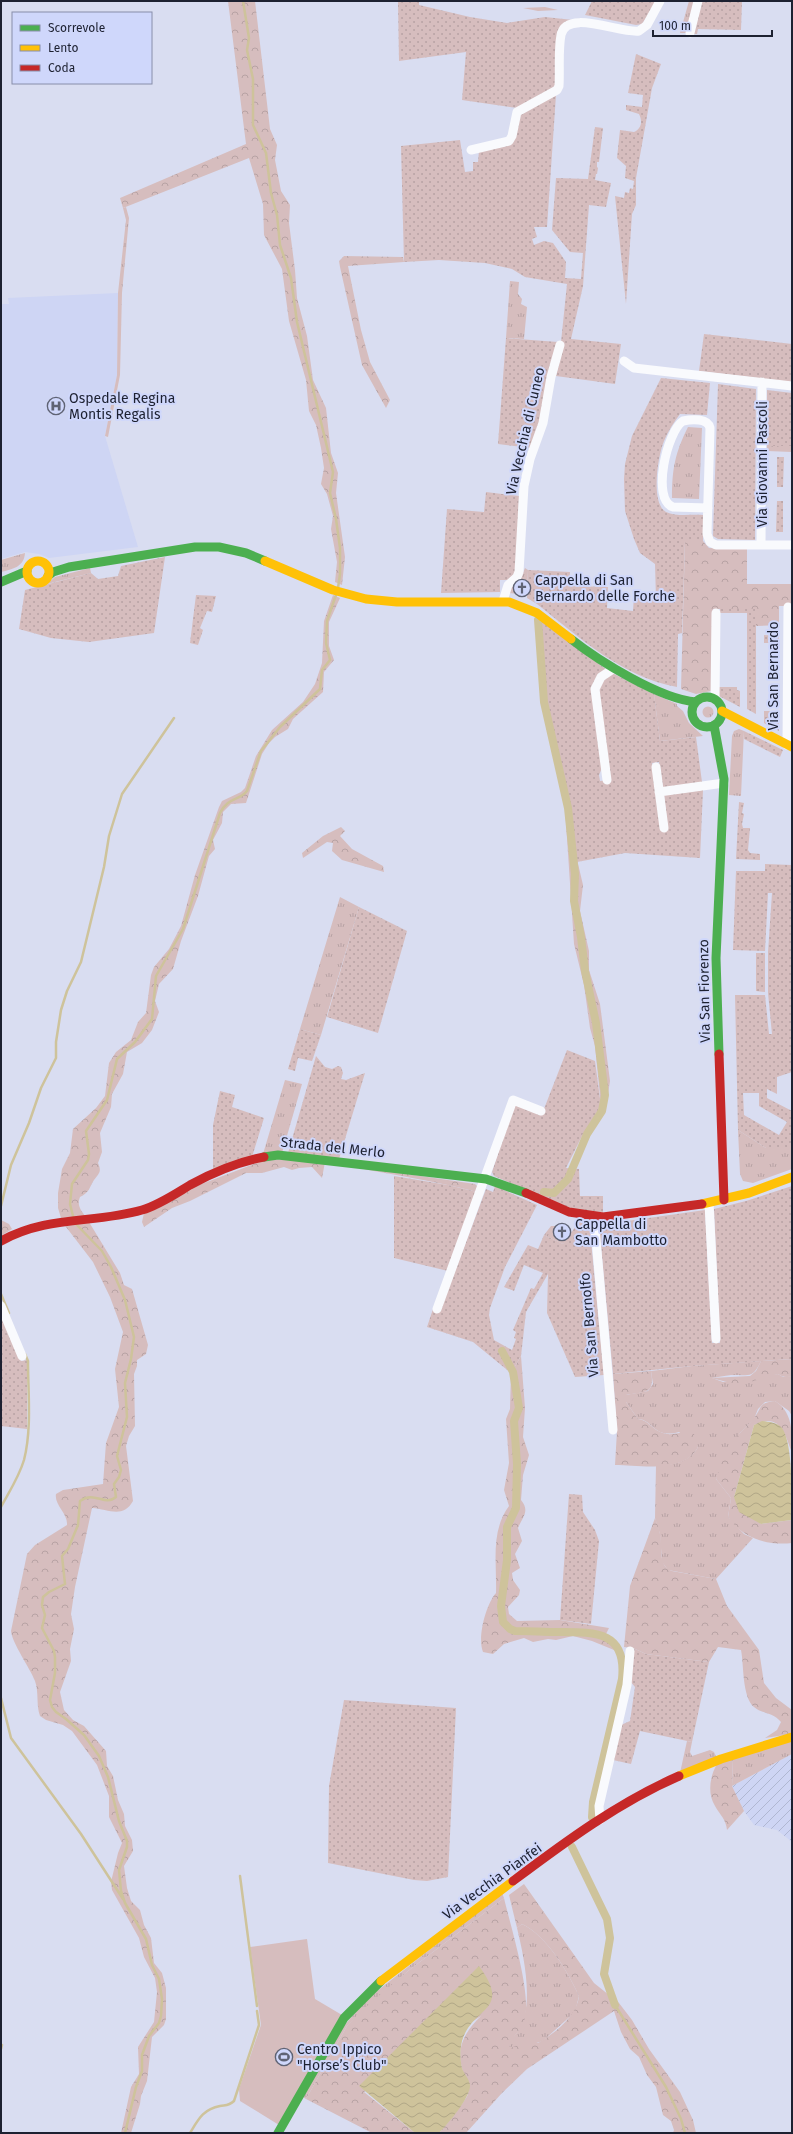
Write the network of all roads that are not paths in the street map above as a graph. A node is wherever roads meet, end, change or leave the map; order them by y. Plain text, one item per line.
1 (660, 1) edge
2 (698, 1) edge
3 (690, 33) dead end
4 (471, 150) dead end
5 (560, 345) dead end
6 (624, 361) dead end
7 (762, 382) junction
8 (792, 386) edge
9 (708, 508) junction
10 (761, 545) junction
11 (792, 545) edge
12 (46, 565) junction
13 (70, 567) junction
14 (28, 574) junction
15 (48, 576) junction
16 (1, 582) edge
17 (503, 601) junction
18 (788, 607) dead end
19 (716, 613) dead end
20 (613, 669) junction
21 (712, 699) junction
22 (682, 701) junction
23 (696, 702) junction
24 (692, 712) junction
25 (719, 719) junction
26 (705, 727) junction
27 (716, 740) junction
28 (789, 746) edge
29 (656, 767) dead end
30 (607, 780) dead end
31 (724, 783) junction
32 (659, 792) junction
33 (664, 828) dead end
34 (541, 1111) dead end
35 (792, 1178) edge
36 (486, 1180) junction
37 (724, 1200) junction
38 (709, 1203) junction
39 (594, 1217) junction
40 (1, 1241) edge
41 (1, 1306) edge
42 (437, 1309) dead end
43 (716, 1339) dead end
44 (22, 1356) dead end
45 (613, 1430) dead end
46 (630, 1651) dead end
47 (792, 1737) edge
48 (600, 1820) junction
49 (278, 2133) edge

1 - 4 street
2 - 3 street
5 - 17 street, Via Vecchia di Cuneo
6 - 7 street
7 - 8 street
7 - 10 street, Via Giovanni Pascoli
9 - 9 street, Via Giovanni Pascoli
9 - 10 street, Via Giovanni Pascoli
10 - 11 street, Via Giovanni Pascoli
12 - 13 street
12 - 14 street
12 - 15 street
13 - 15 street
13 - 17 street
14 - 15 street
14 - 16 street
17 - 20 street
18 - 28 street, Via San Bernardo
19 - 21 street
20 - 22 street
20 - 30 street
21 - 23 street
21 - 25 street
22 - 23 street
22 - 24 street
23 - 24 street
24 - 26 street
25 - 26 street, Via San Bernardo
25 - 27 street, Via San Fiorenzo
25 - 28 street, Via San Bernardo
26 - 27 street, Via San Fiorenzo
27 - 31 street, Via San Fiorenzo
29 - 32 street
31 - 32 street
31 - 37 street, Via San Fiorenzo
32 - 33 street
34 - 36 street
35 - 37 street
36 - 39 street
36 - 40 street, Strada del Merlo
36 - 42 street
37 - 38 street
38 - 39 street
38 - 43 street
39 - 45 street, Via San Bernolfo
41 - 44 street
46 - 48 street
47 - 48 street, Via Vecchia Pianfei
48 - 49 street, Via Vecchia Pianfei

